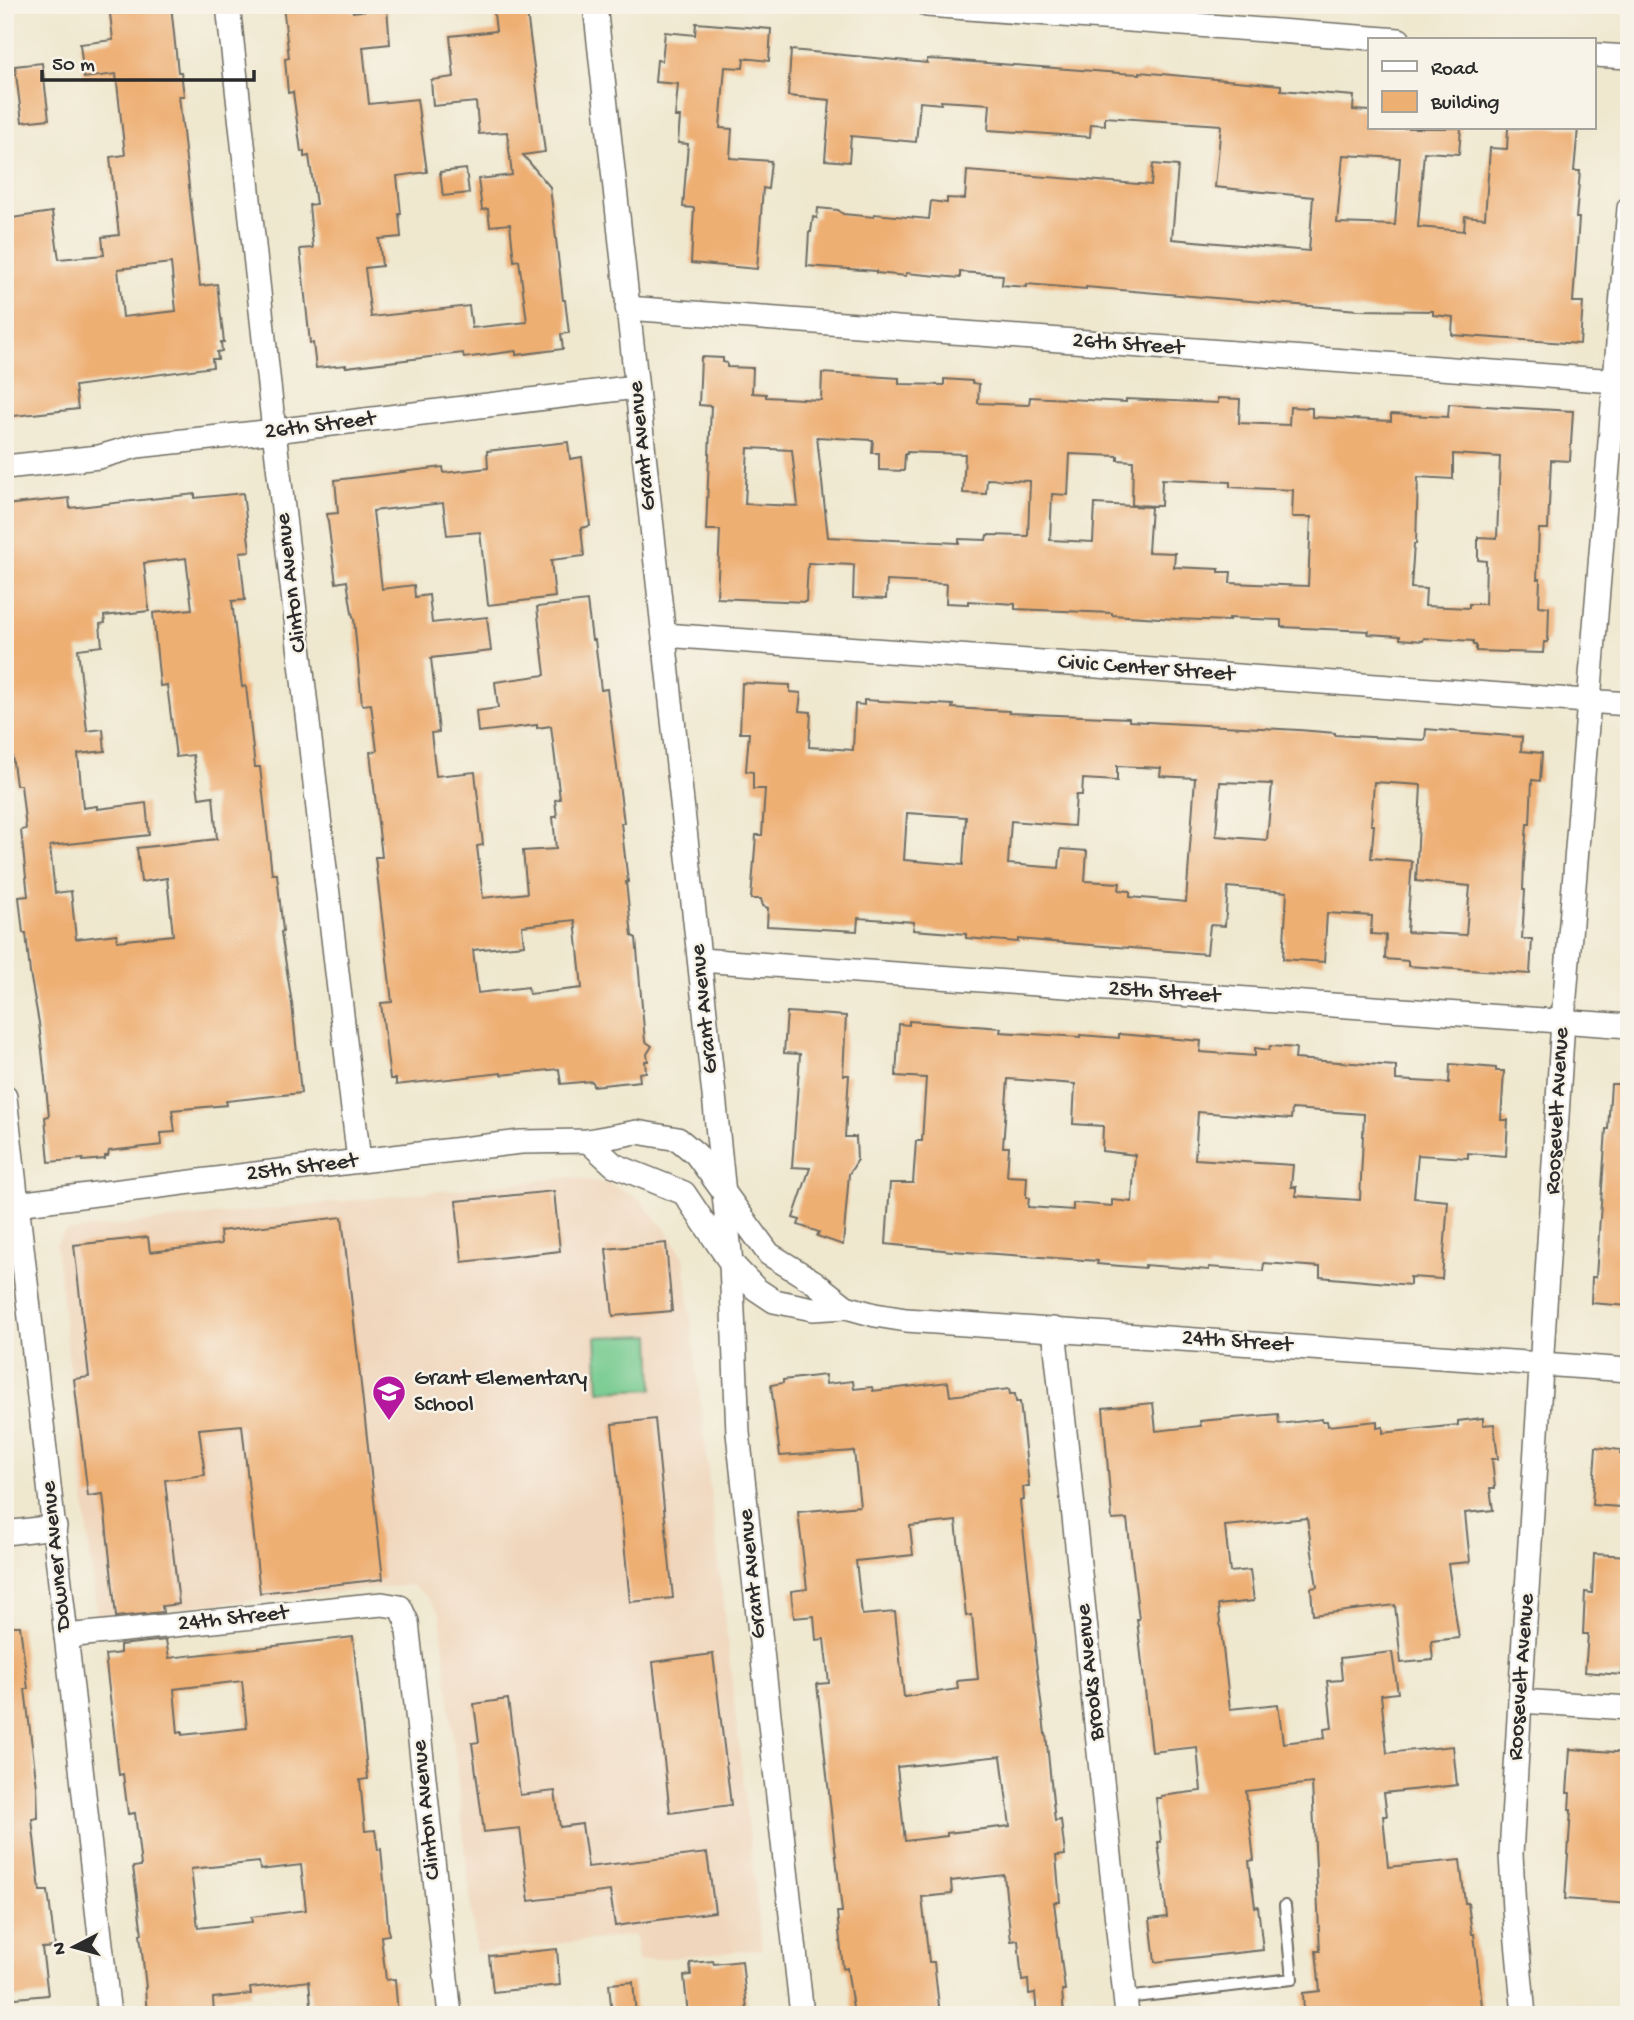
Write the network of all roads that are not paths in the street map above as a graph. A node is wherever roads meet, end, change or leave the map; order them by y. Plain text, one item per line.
1 (228, 5) edge
2 (595, 5) edge
3 (927, 5) edge
4 (1372, 38) edge
5 (1596, 55) edge
6 (1629, 57) edge
7 (1629, 208) edge
8 (627, 308) junction
9 (1622, 381) edge
10 (636, 387) junction
11 (274, 431) junction
12 (5, 467) edge
13 (664, 635) junction
14 (1589, 701) junction
15 (1629, 704) edge
16 (700, 960) junction
17 (1563, 1021) junction
18 (1629, 1026) edge
19 (5, 1097) edge
20 (588, 1141) junction
21 (359, 1161) junction
22 (724, 1190) junction
23 (17, 1204) junction
24 (731, 1263) junction
25 (846, 1307) junction
26 (1054, 1329) junction
27 (1542, 1363) junction
28 (1629, 1370) edge
29 (55, 1527) junction
30 (5, 1533) edge
31 (400, 1607) joint
32 (66, 1636) junction
33 (1520, 1701) junction
34 (1629, 1708) edge
35 (1285, 1906) dead end
36 (1126, 2007) edge
37 (109, 2015) edge
38 (450, 2015) edge
39 (803, 2015) edge
40 (1524, 2015) edge

1 - 11 street, Clinton Avenue
2 - 8 street, Grant Avenue
3 - 4 street
5 - 6 street
7 - 9 street, Roosevelt Avenue
8 - 9 street, 26th Street
8 - 10 street, Grant Avenue
9 - 14 street, Roosevelt Avenue
10 - 11 street, 26th Street
10 - 13 street, Grant Avenue
11 - 12 street, 26th Street
11 - 21 street, Clinton Avenue
13 - 14 street, Civic Center Street
13 - 16 street, Grant Avenue
14 - 15 street, Civic Center Street
14 - 17 street, Roosevelt Avenue
16 - 17 street, 25th Street
16 - 22 street, Grant Avenue
17 - 18 street, 25th Street
17 - 27 street, Roosevelt Avenue
19 - 23 street, Downer Avenue
20 - 21 street, 25th Street
20 - 22 street, 25th Street
20 - 24 street
21 - 23 street, 25th Street
22 - 24 street, Grant Avenue
22 - 25 street, 24th Street
23 - 29 street, Downer Avenue
24 - 25 street, 24th Street
24 - 39 street, Grant Avenue
25 - 26 street, 24th Street
26 - 27 street, 24th Street
26 - 36 street, Brooks Avenue
27 - 28 street, 24th Street
27 - 33 street, Roosevelt Avenue
29 - 30 street
29 - 32 street, Downer Avenue
31 - 32 street, 24th Street
31 - 38 street, Clinton Avenue
32 - 37 street, Downer Avenue
33 - 34 street
33 - 40 street, Roosevelt Avenue
35 - 36 lane

